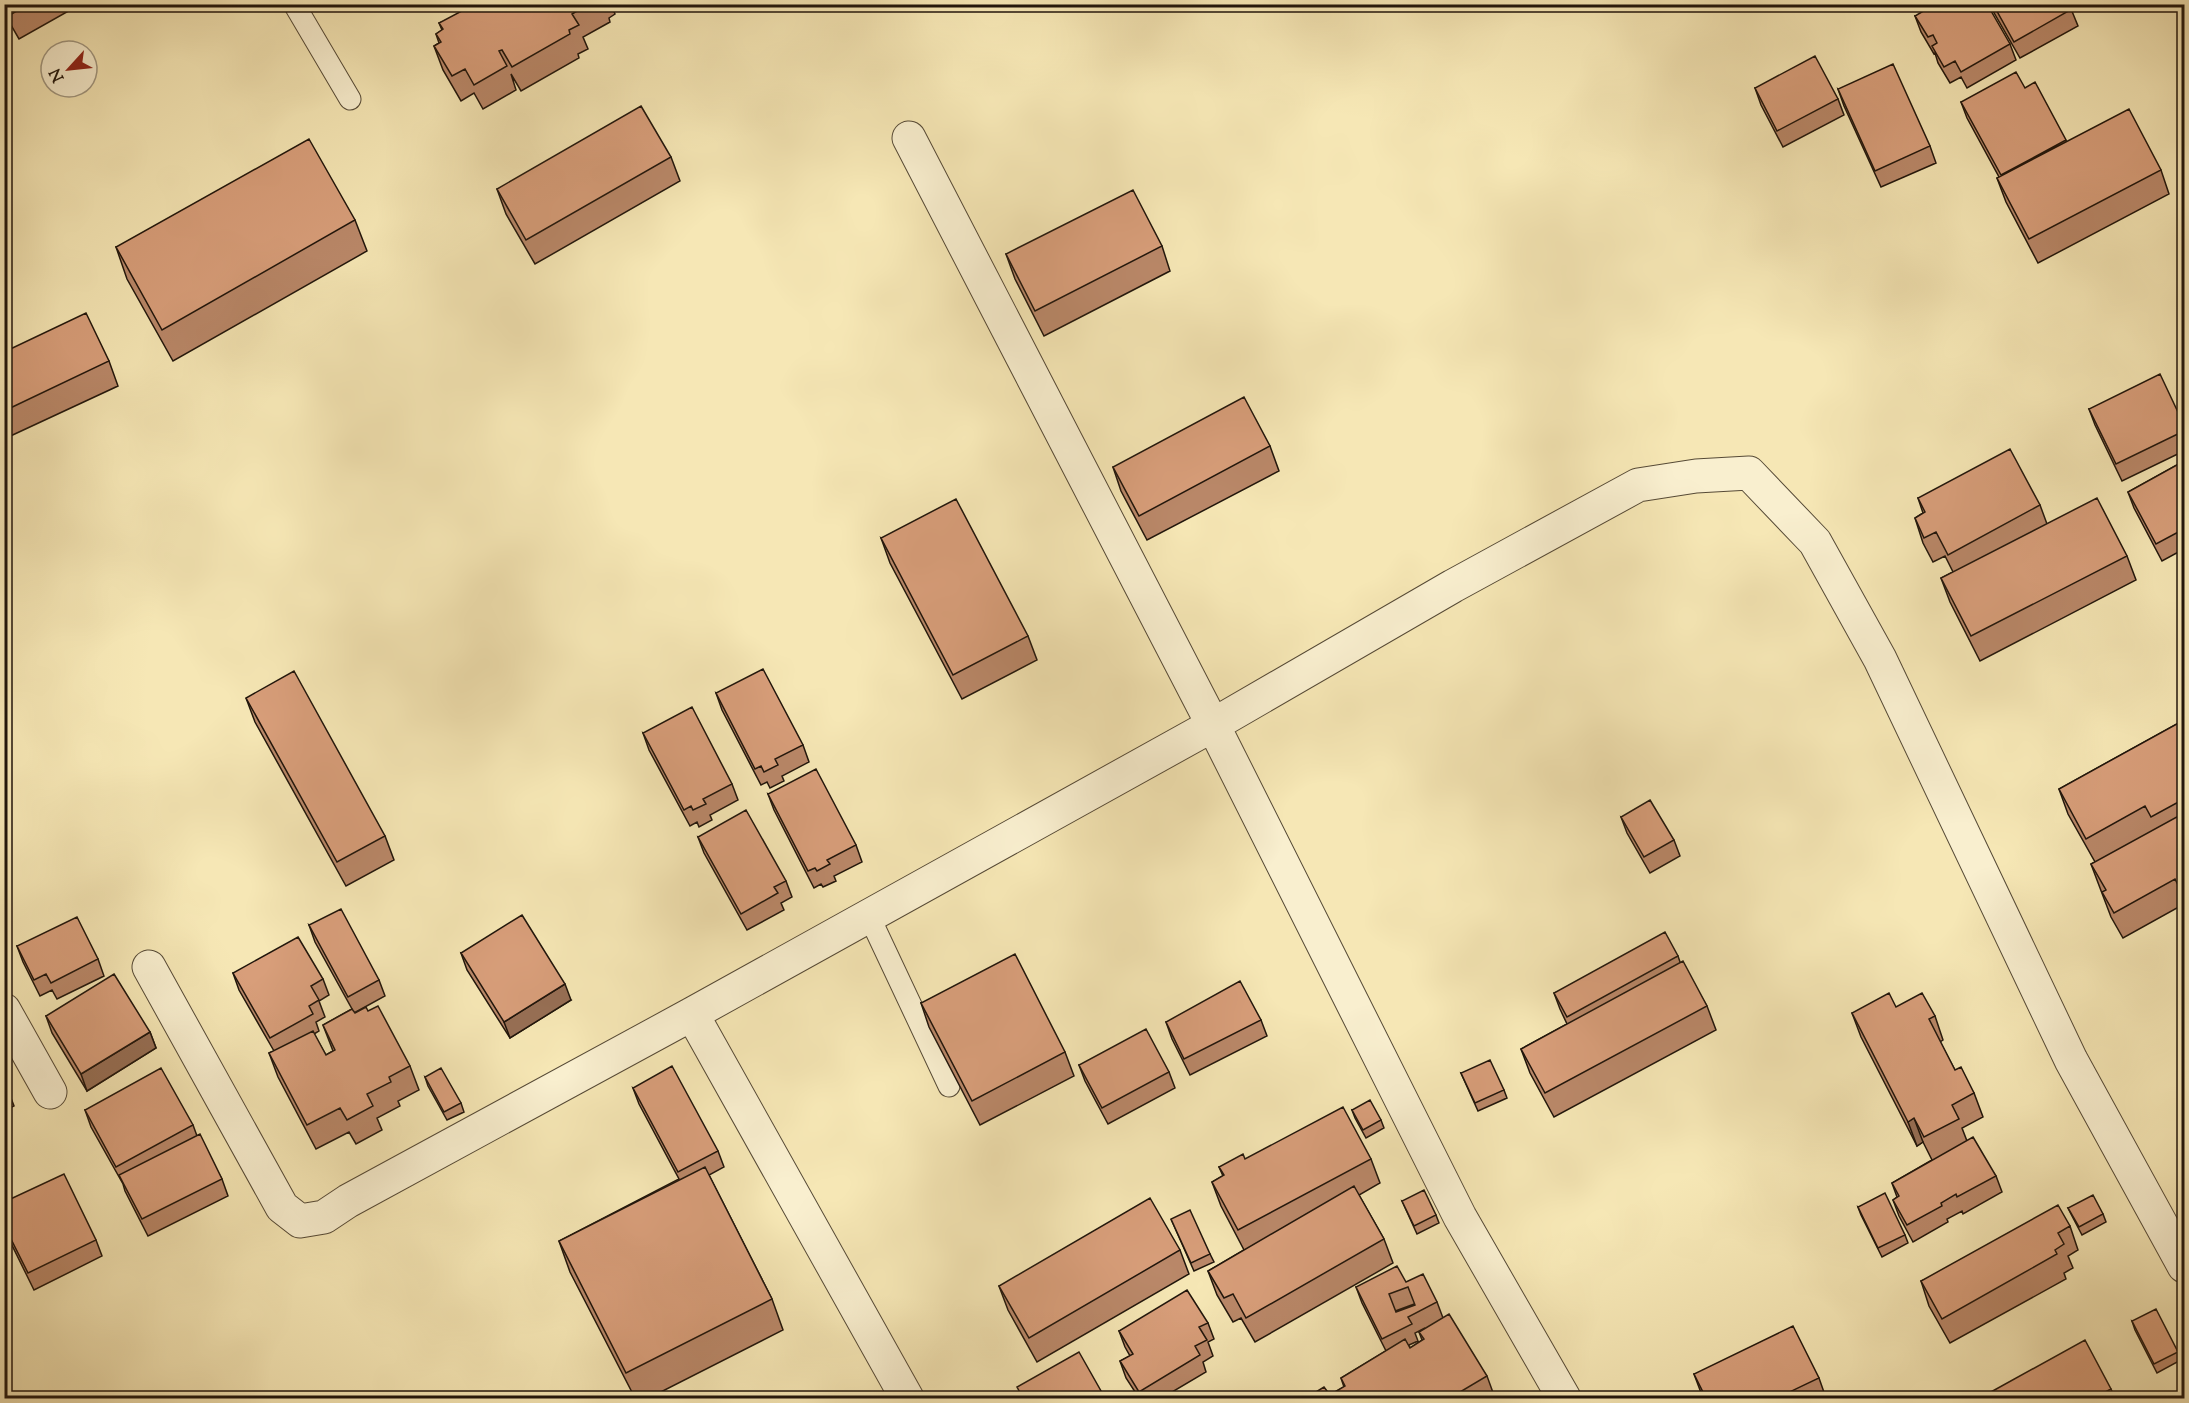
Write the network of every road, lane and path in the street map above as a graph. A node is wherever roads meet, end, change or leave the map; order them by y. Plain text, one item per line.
1 (294, 4) edge
2 (350, 99) dead end
3 (909, 138) dead end
4 (1214, 725) junction
5 (869, 916) junction
6 (149, 967) dead end
7 (4, 1010) edge
8 (692, 1014) junction
9 (949, 1086) edge
10 (50, 1092) dead end
11 (2184, 1266) edge
12 (907, 1398) edge
13 (1564, 1398) edge

1 - 2 lane
3 - 4 street
4 - 5 street
4 - 11 street
4 - 13 street
5 - 8 street
5 - 9 lane
6 - 8 street
7 - 10 street
8 - 12 street

